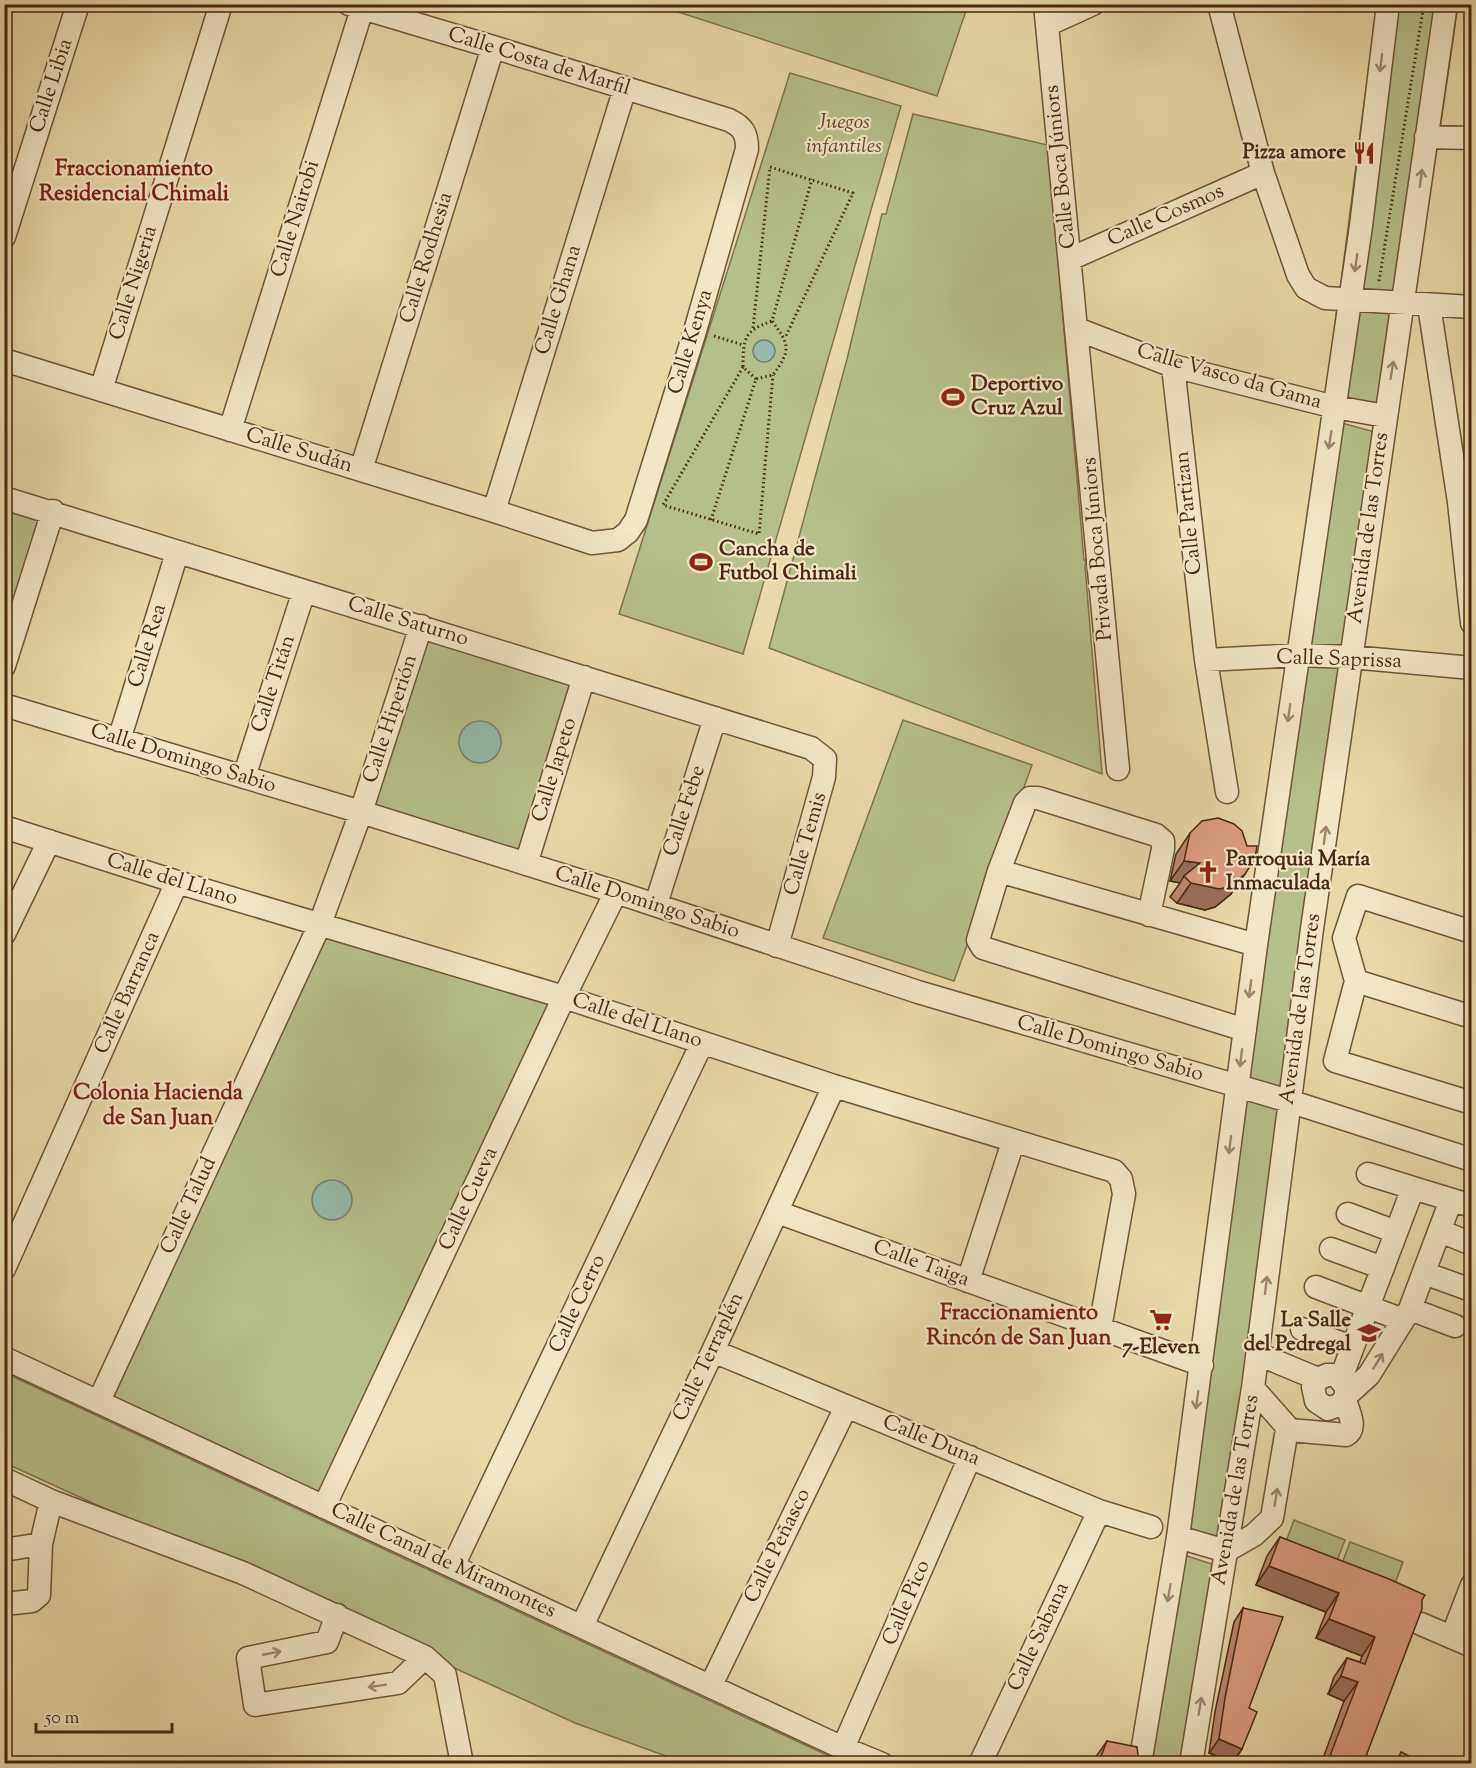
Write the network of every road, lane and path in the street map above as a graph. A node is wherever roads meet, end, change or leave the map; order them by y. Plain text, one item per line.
1 (78, 4) edge
2 (221, 4) edge
3 (1093, 4) edge
4 (1219, 4) edge
5 (1388, 4) edge
6 (1424, 4) edge
7 (1446, 4) edge
8 (355, 7) edge
9 (1046, 15) edge
10 (493, 47) junction
11 (625, 88) junction
12 (729, 120) joint
13 (1426, 137) junction
14 (1472, 138) edge
15 (1263, 173) junction
16 (812, 179) junction
17 (4, 237) edge
18 (1070, 259) junction
19 (1351, 299) junction
20 (1376, 301) junction
21 (1403, 302) junction
22 (1429, 305) junction
23 (1472, 307) edge
24 (772, 321) junction
25 (753, 327) junction
26 (1077, 329) junction
27 (695, 331) junction
28 (785, 338) junction
29 (743, 345) junction
30 (4, 360) edge
31 (1173, 366) junction
32 (743, 367) junction
33 (773, 375) junction
34 (756, 379) junction
35 (101, 390) junction
36 (1335, 407) junction
37 (1385, 416) junction
38 (230, 430) junction
39 (361, 470) junction
40 (4, 498) edge
41 (1465, 503) edge
42 (53, 511) junction
43 (494, 511) junction
44 (711, 520) junction
45 (592, 543) joint
46 (177, 553) junction
47 (303, 591) junction
48 (1472, 623) edge
49 (421, 626) junction
50 (1298, 655) junction
51 (1351, 657) junction
52 (1206, 660) junction
53 (4, 666) edge
54 (1472, 668) edge
55 (585, 677) junction
56 (4, 705) edge
57 (715, 718) junction
58 (119, 740) junction
59 (811, 748) joint
60 (1118, 768) dead end
61 (244, 777) junction
62 (1227, 792) dead end
63 (361, 812) junction
64 (4, 827) edge
65 (49, 841) junction
66 (526, 864) junction
67 (999, 871) junction
68 (177, 882) junction
69 (616, 892) junction
70 (656, 904) junction
71 (1149, 915) junction
72 (320, 924) junction
73 (1312, 929) junction
74 (1472, 933) edge
75 (4, 934) edge
76 (1344, 938) junction
77 (1256, 945) junction
78 (777, 946) junction
79 (1356, 981) junction
80 (564, 998) junction
81 (1472, 1017) edge
82 (1245, 1030) junction
83 (702, 1043) junction
84 (834, 1086) junction
85 (1238, 1087) junction
86 (1289, 1101) junction
87 (1472, 1103) edge
88 (1013, 1142) junction
89 (1472, 1160) edge
90 (1368, 1174) dead end
91 (1413, 1188) junction
92 (1461, 1203) edge
93 (777, 1212) junction
94 (1348, 1214) dead end
95 (1440, 1231) junction
96 (1396, 1232) junction
97 (1472, 1244) edge
98 (1331, 1249) dead end
99 (1383, 1268) junction
100 (4, 1269) edge
101 (1424, 1273) junction
102 (968, 1281) junction
103 (1316, 1287) dead end
104 (1471, 1290) edge
105 (1368, 1308) junction
106 (1406, 1315) junction
107 (1455, 1326) dead end
108 (1100, 1328) junction
109 (1302, 1329) dead end
110 (1352, 1347) junction
111 (713, 1351) junction
112 (4, 1358) edge
113 (1202, 1365) junction
114 (1256, 1370) junction
115 (1332, 1389) junction
116 (99, 1401) junction
117 (846, 1407) junction
118 (1290, 1430) junction
119 (970, 1457) junction
120 (4, 1479) edge
121 (4, 1496) edge
122 (43, 1497) junction
123 (324, 1507) junction
124 (1099, 1511) junction
125 (1151, 1527) dead end
126 (1178, 1537) junction
127 (41, 1544) junction
128 (4, 1550) edge
129 (1226, 1551) junction
130 (453, 1566) junction
131 (1472, 1586) edge
132 (4, 1604) edge
133 (337, 1615) junction
134 (1421, 1624) edge
135 (582, 1626) junction
136 (1462, 1641) edge
137 (425, 1658) junction
138 (711, 1685) junction
139 (843, 1748) junction
140 (462, 1764) edge
141 (882, 1764) edge
142 (980, 1764) edge
143 (1140, 1764) edge
144 (1191, 1764) edge

1 - 17 street, Calle Libia
2 - 35 street, Calle Nigeria
3 - 9 street
4 - 15 street
5 -> 19 street
6 - 20 path
7 - 13 street, Avenida de las Torres
8 - 10 street, Calle Costa de Marfil
8 - 38 street, Calle Nairobi
9 - 18 street, Calle Boca Júniors
10 - 11 street, Calle Costa de Marfil
10 - 39 street, Calle Rodhesia
11 - 12 street, Calle Costa de Marfil
11 - 43 street, Calle Ghana
12 - 27 street, Calle Kenya
13 - 14 street
21 -> 13 street, Avenida de las Torres
15 - 18 street, Calle Cosmos
15 - 19 street
16 - 24 path
16 - 25 path
16 - 28 path
18 - 26 street, Calle Boca Júniors
19 - 20 street
19 - 36 street
20 - 21 street
21 - 22 street
37 -> 21 street, Avenida de las Torres
22 - 23 street
22 - 41 street
24 - 25 path
24 - 28 path
25 - 29 path
26 - 31 street, Calle Vasco da Gama
26 - 60 street, Privada Boca Júniors
27 - 29 path
27 - 45 street, Calle Kenya
28 - 33 path
29 - 32 path
30 - 35 street, Calle Sudán
31 - 36 street, Calle Vasco da Gama
31 - 52 street, Calle Partizan
32 - 34 path
32 - 44 path
33 - 34 path
33 - 44 path
34 - 44 path
35 - 38 street, Calle Sudán
36 - 37 street, Calle Vasco da Gama
36 -> 50 street
37 - 51 street, Avenida de las Torres
38 - 39 street, Calle Sudán
39 - 43 street, Calle Sudán
40 - 42 street, Calle Saturno
41 - 48 street
42 - 46 street, Calle Saturno
42 - 53 street
43 - 45 street, Calle Sudán
46 - 47 street, Calle Saturno
46 - 58 street, Calle Rea
47 - 49 street, Calle Saturno
47 - 61 street, Calle Titán
49 - 55 street, Calle Saturno
49 - 63 street, Calle Hiperión
50 - 51 street, Calle Saprissa
50 - 52 street, Calle Saprissa
50 -> 77 street
51 - 54 street, Calle Saprissa
73 -> 51 street, Avenida de las Torres
52 - 62 street, Calle Partizan
55 - 57 street, Calle Saturno
55 - 66 street, Calle Japeto
56 - 58 street, Calle Domingo Sabio
57 - 59 street, Calle Saturno
57 - 70 street, Calle Febe
58 - 61 street, Calle Domingo Sabio
59 - 78 street, Calle Temis
61 - 63 street, Calle Domingo Sabio
63 - 66 street, Calle Domingo Sabio
63 - 72 street, Calle Talud
64 - 65 street, Calle del Llano
65 - 68 street, Calle del Llano
65 - 75 street
66 - 69 street, Calle Domingo Sabio
67 - 71 street
67 - 71 street
67 - 82 street
68 - 72 street, Calle del Llano
68 - 100 street, Calle Barranca
69 - 70 street, Calle Domingo Sabio
69 - 80 street, Calle Cueva
70 - 78 street, Calle Domingo Sabio
71 - 77 street
72 - 80 street, Calle del Llano
72 - 116 street, Calle Talud
73 - 76 street
73 - 86 street, Avenida de las Torres
74 - 76 street
76 - 79 street
77 -> 82 street
78 - 85 street, Calle Domingo Sabio
79 - 81 street
79 - 87 street
80 - 83 street, Calle del Llano
80 - 123 street, Calle Cueva
82 -> 85 street
83 - 84 street, Calle del Llano
83 - 130 street, Calle Cerro
84 - 88 street, Calle del Llano
84 - 93 street, Calle Terraplén
85 - 86 street, Calle Domingo Sabio
85 -> 113 street
86 - 89 street, Calle Domingo Sabio
114 -> 86 street, Avenida de las Torres
88 - 102 street
88 - 108 street, Calle del Llano
90 - 91 street
91 - 92 street
91 - 96 street
92 - 95 street
93 - 102 street, Calle Taiga
93 - 111 street, Calle Terraplén
94 - 96 street
95 - 97 street
95 - 101 street
96 - 99 street
98 - 99 street
99 - 105 street
101 - 104 street
101 - 106 street
102 - 108 street, Calle Taiga
103 - 105 street
105 - 106 street
105 - 110 street
106 - 107 street
115 -> 106 street
108 - 113 street, Calle Taiga
109 - 110 street
110 - 115 street
111 - 117 street, Calle Duna
111 - 135 street, Calle Terraplén
112 - 116 street, Calle Canal de Miramontes
113 -> 126 street
114 - 115 street
114 - 118 street
114 - 129 street, Avenida de las Torres
115 - 118 street
116 - 123 street, Calle Canal de Miramontes
117 - 119 street, Calle Duna
117 - 138 street, Calle Peñasco
129 -> 118 street
119 - 124 street, Calle Duna
119 - 139 street, Calle Pico
120 - 122 street
121 - 122 street
122 - 127 street
122 - 133 street
123 - 130 street, Calle Canal de Miramontes
124 - 125 street, Calle Duna
124 - 142 street, Calle Sabana
126 - 129 street
126 -> 143 street
127 - 128 street
127 - 132 street
144 -> 129 street, Avenida de las Torres
130 - 135 street, Calle Canal de Miramontes
131 - 136 street
133 - 137 street
137 -> 133 street
134 - 136 street
135 - 138 street, Calle Canal de Miramontes
137 - 140 street
138 - 139 street, Calle Canal de Miramontes
139 - 141 street, Calle Canal de Miramontes

